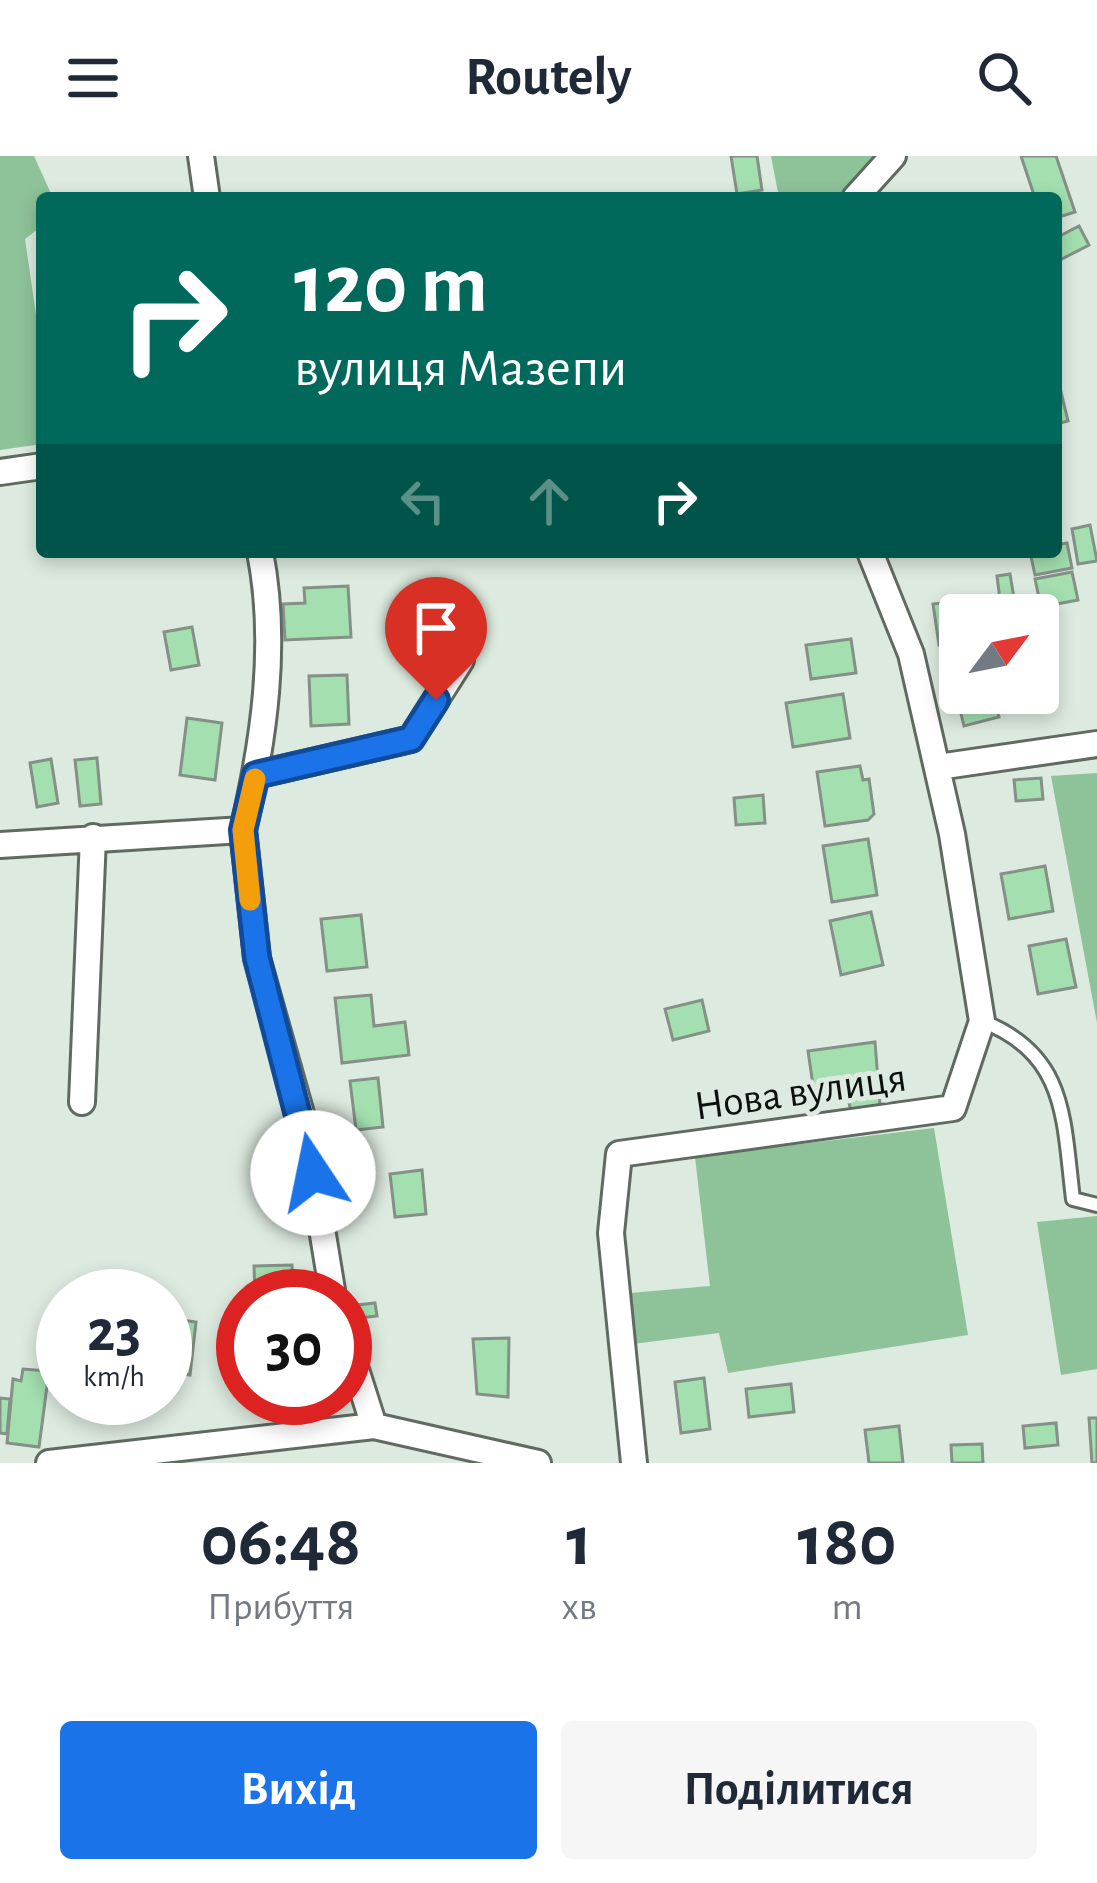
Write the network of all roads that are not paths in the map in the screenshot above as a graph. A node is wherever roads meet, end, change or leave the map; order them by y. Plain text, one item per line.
1 (201, 156) edge
2 (893, 156) edge
3 (206, 192) edge
4 (860, 192) edge
5 (36, 467) edge
6 (0, 472) edge
7 (261, 558) edge
8 (872, 558) edge
9 (460, 660) dead end
10 (1097, 744) edge
11 (938, 767) junction
12 (256, 775) junction
13 (243, 830) junction
14 (93, 837) junction
15 (0, 845) edge
16 (982, 1022) junction
17 (82, 1102) dead end
18 (1097, 1205) edge
19 (329, 1269) edge
20 (372, 1420) edge
21 (374, 1426) junction
22 (49, 1463) edge
23 (538, 1463) edge
24 (634, 1463) edge

1 - 3 street
2 - 4 street
5 - 6 street
7 - 12 street
8 - 11 street, Нова вулиця
9 - 12 street
10 - 11 street
11 - 16 street, Нова вулиця
12 - 13 street
13 - 14 street
13 - 19 street
14 - 15 street
14 - 17 street
16 - 18 lane
16 - 24 street, Нова вулиця
20 - 21 street
21 - 22 street
21 - 23 street

